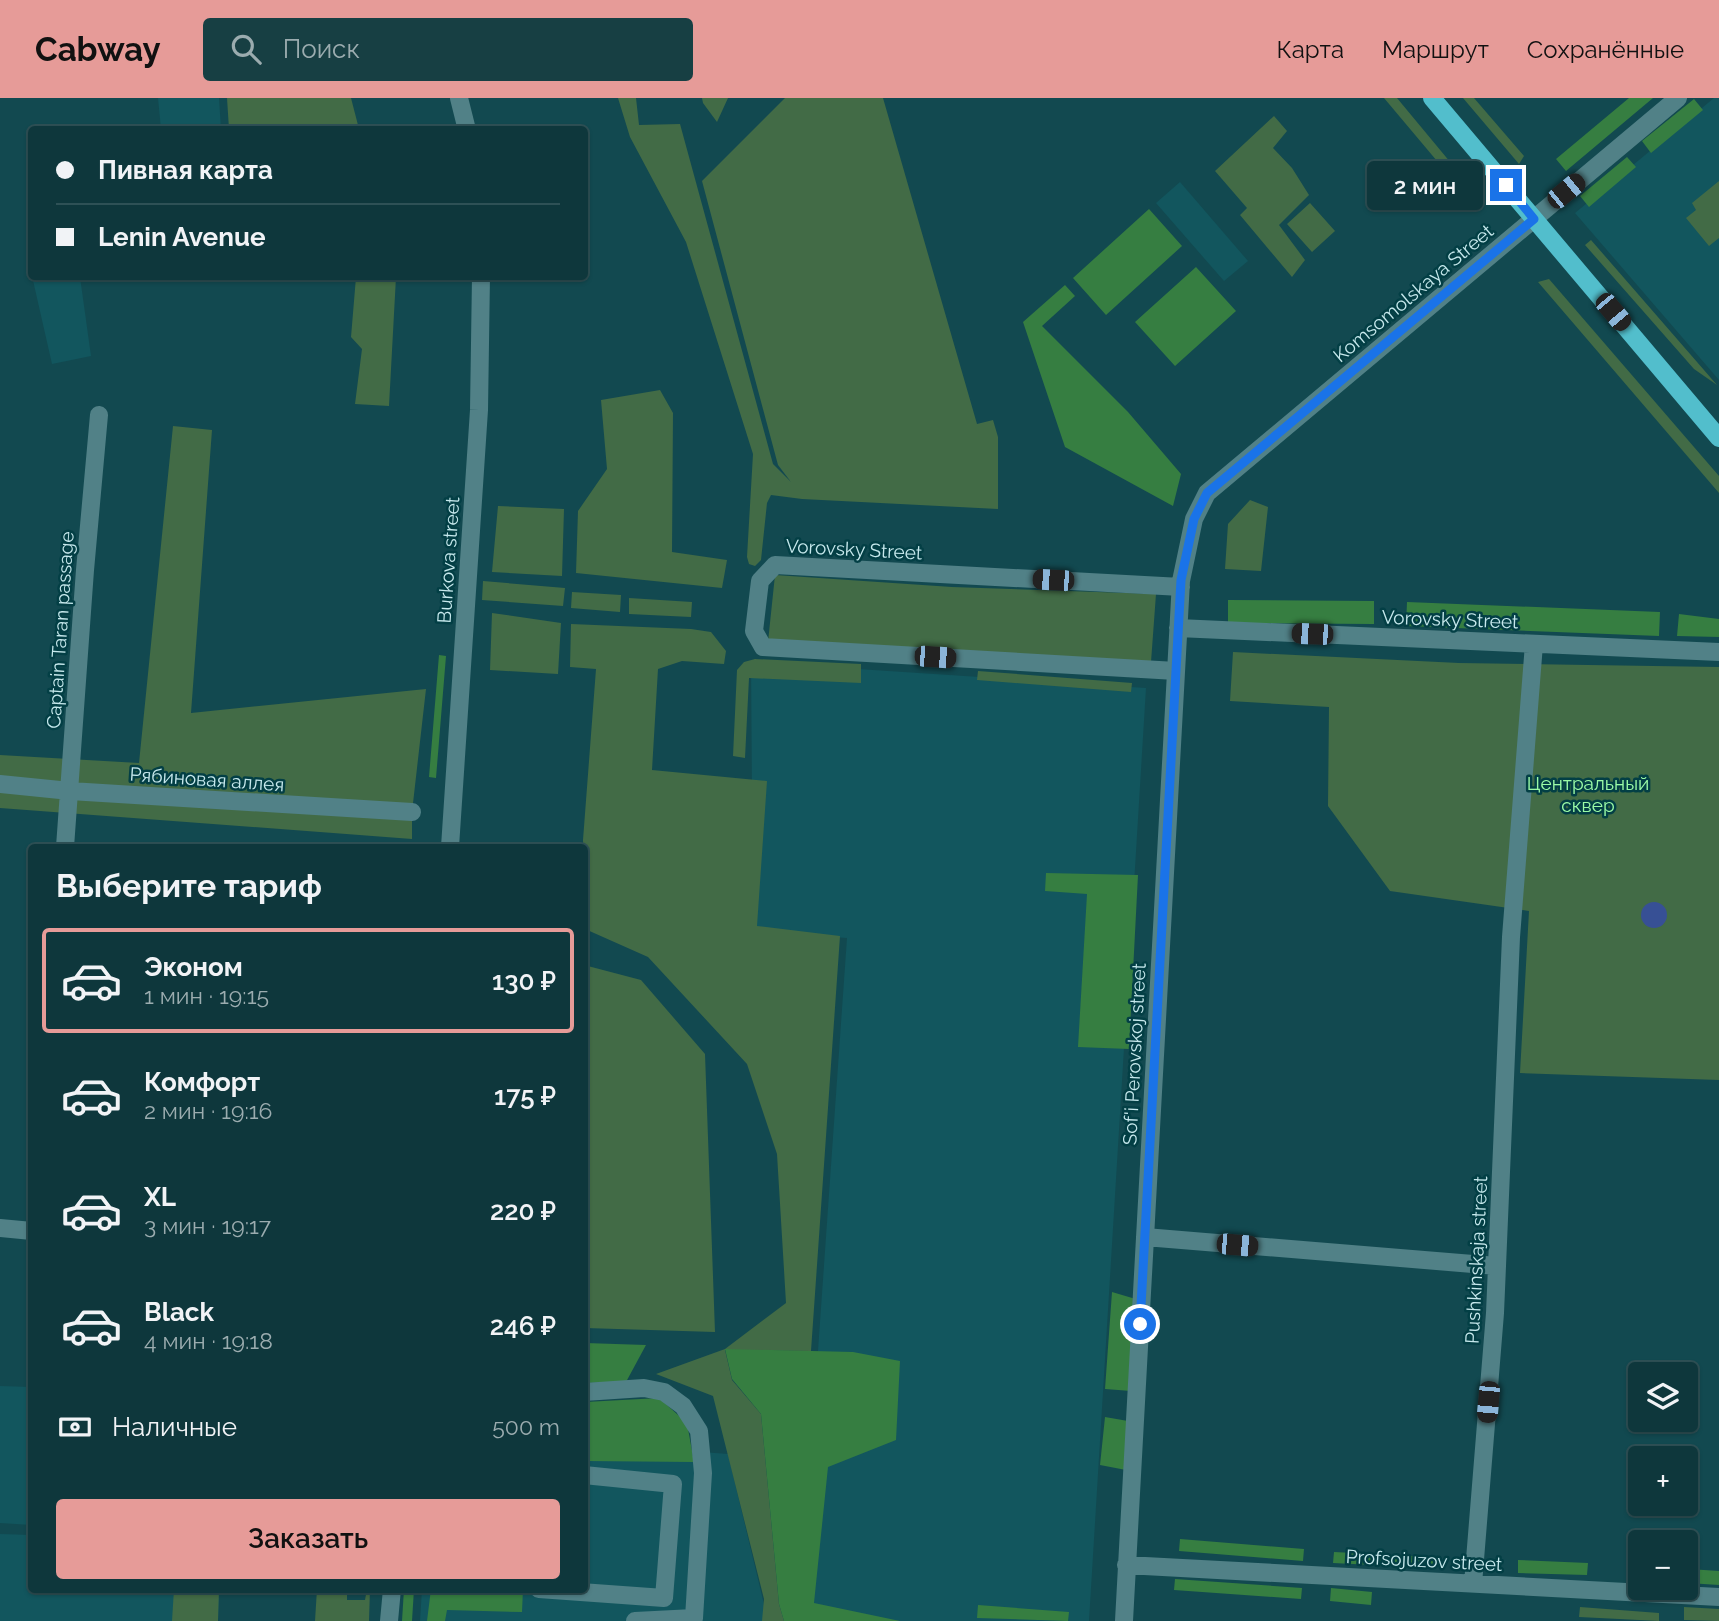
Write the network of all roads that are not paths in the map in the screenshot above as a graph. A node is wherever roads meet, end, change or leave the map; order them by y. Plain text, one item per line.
1 (459, 98) edge
2 (1432, 98) edge
3 (1678, 98) edge
4 (466, 126) edge
5 (1534, 219) junction
6 (481, 280) edge
7 (99, 415) dead end
8 (1719, 438) edge
9 (1207, 493) joint
10 (1181, 587) junction
11 (1178, 628) junction
12 (1534, 644) junction
13 (1719, 652) edge
14 (1176, 671) junction
15 (0, 785) edge
16 (70, 791) junction
17 (412, 812) dead end
18 (65, 844) edge
19 (450, 844) edge
20 (0, 1228) edge
21 (28, 1231) edge
22 (1144, 1237) junction
23 (1497, 1266) junction
24 (588, 1392) edge
25 (588, 1475) edge
26 (1126, 1565) junction
27 (1473, 1584) junction
28 (392, 1593) edge
29 (588, 1593) edge
30 (1719, 1597) edge
31 (389, 1621) edge
32 (635, 1621) edge
33 (1124, 1621) edge

1 - 4 street
2 - 5 main road
3 - 5 street, Komsomolskaya Street
5 - 8 main road
5 - 9 street, Komsomolskaya Street
6 - 19 street, Burkova street
7 - 16 street, Captain Taran passage
9 - 10 street, Sof'i Perovskoj street
10 - 11 street, Sof'i Perovskoj street
10 - 14 street
11 - 12 street, Vorovsky Street
11 - 14 street, Sof'i Perovskoj street
12 - 13 street, Vorovsky Street
12 - 23 street, Pushkinskaja street
14 - 22 street, Sof'i Perovskoj street
15 - 16 street, Рябиновая аллея
16 - 17 street, Рябиновая аллея
16 - 18 street, Captain Taran passage
20 - 21 street
22 - 23 street
22 - 26 street, Sof'i Perovskoj street
23 - 27 street, Pushkinskaja street
24 - 32 street
25 - 29 street
26 - 27 street, Profsojuzov street
26 - 33 street, Sof'i Perovskoj street
27 - 30 street, Profsojuzov street
28 - 31 street

